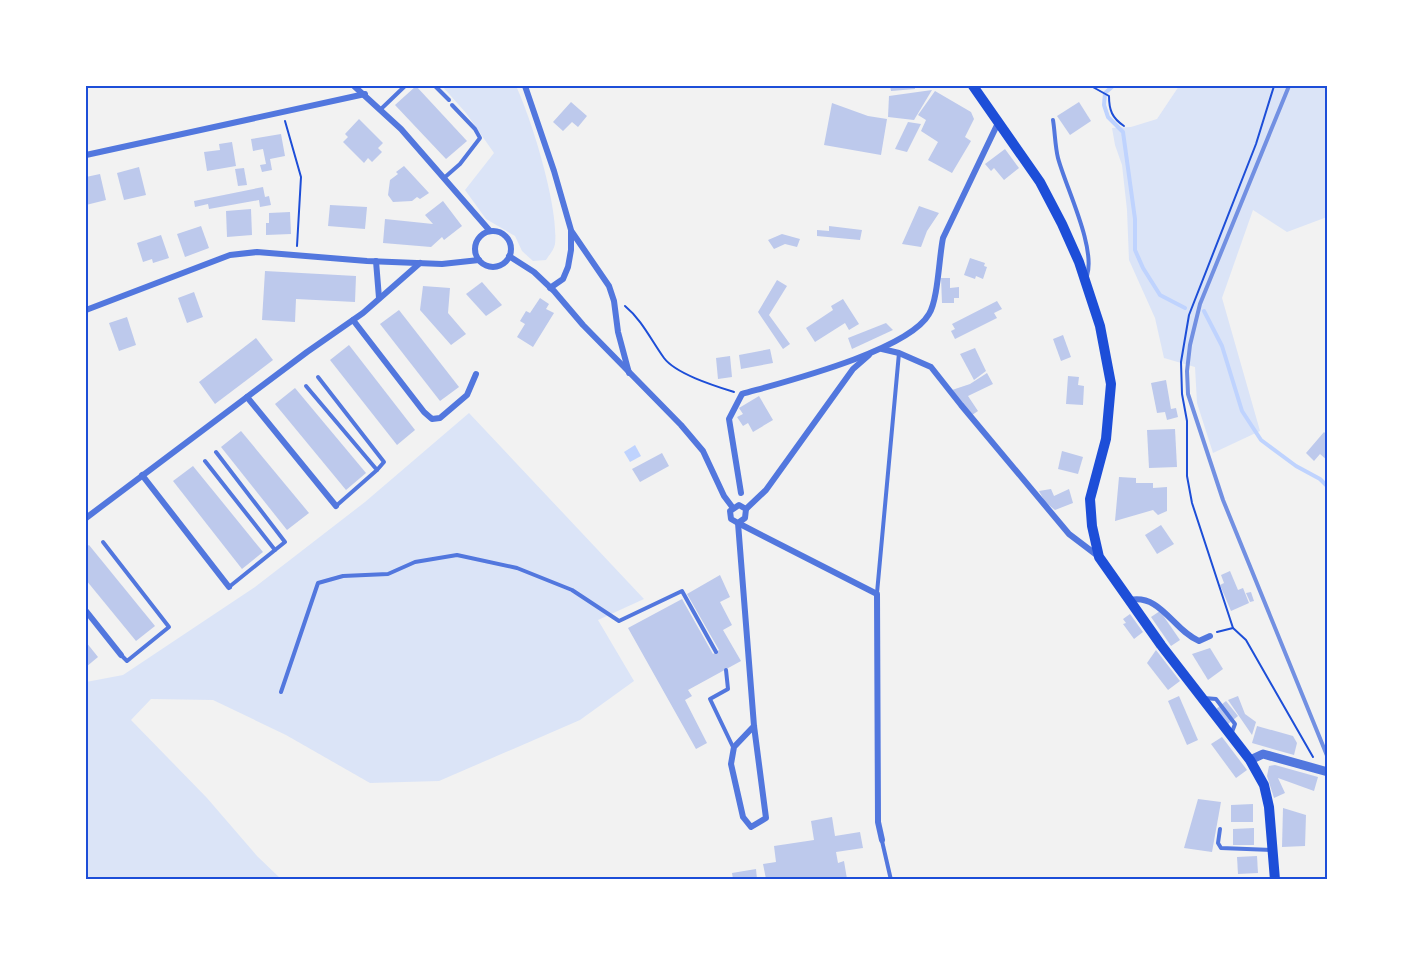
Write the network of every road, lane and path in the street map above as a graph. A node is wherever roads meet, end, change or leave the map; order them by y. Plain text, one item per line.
1 (354, 86) edge
2 (405, 86) edge
3 (435, 86) edge
4 (525, 86) edge
5 (973, 86) edge
6 (1091, 86) edge
7 (1274, 86) edge
8 (365, 94) junction
9 (449, 100) dead end
10 (453, 105) dead end
11 (381, 109) junction
12 (283, 113) junction
13 (1053, 120) dead end
14 (998, 123) junction
15 (1124, 126) dead end
16 (86, 155) edge
17 (444, 178) junction
18 (571, 230) junction
19 (490, 231) junction
20 (297, 254) junction
21 (509, 256) junction
22 (479, 260) junction
23 (376, 261) junction
24 (420, 263) junction
25 (1085, 282) junction
26 (550, 288) junction
27 (379, 298) junction
28 (623, 305) dead end
29 (86, 310) edge
30 (353, 320) junction
31 (882, 349) junction
32 (899, 352) junction
33 (871, 353) junction
34 (630, 373) junction
35 (476, 374) dead end
36 (318, 377) dead end
37 (306, 387) dead end
38 (724, 389) dead end
39 (247, 397) junction
40 (216, 452) dead end
41 (205, 461) dead end
42 (377, 470) junction
43 (142, 475) junction
44 (741, 493) dead end
45 (336, 506) joint
46 (733, 508) junction
47 (746, 509) junction
48 (86, 518) edge
49 (738, 523) junction
50 (103, 542) dead end
51 (275, 550) junction
52 (1099, 557) junction
53 (229, 587) joint
54 (877, 594) junction
55 (1130, 600) junction
56 (86, 611) edge
57 (1233, 628) junction
58 (1209, 636) joint
59 (716, 652) dead end
60 (121, 655) joint
61 (726, 670) dead end
62 (281, 692) dead end
63 (754, 726) junction
64 (734, 747) junction
65 (1250, 760) junction
66 (1323, 770) edge
67 (1220, 829) dead end
68 (882, 840) joint
69 (1273, 850) junction
70 (891, 879) edge
71 (1275, 879) edge

1 - 8 street
2 - 11 lane
3 - 9 lane
4 - 18 street
5 - 14 main road
6 - 15 path
7 - 57 path
8 - 11 street
8 - 12 street
10 - 17 lane
11 - 17 street
12 - 16 street
12 - 20 path
13 - 25 lane
14 - 25 main road
14 - 31 street
17 - 19 street
18 - 26 street
18 - 34 street
19 - 21 street
19 - 22 street
20 - 23 street
20 - 29 street
21 - 22 street
21 - 26 street
22 - 24 street
23 - 24 street
23 - 27 street
24 - 27 street
25 - 52 main road
26 - 34 street
27 - 30 street
28 - 38 path
30 - 35 street
30 - 39 street
31 - 32 street
31 - 33 street
32 - 52 street
32 - 54 lane
33 - 44 street
33 - 47 street
34 - 46 street
36 - 42 lane
37 - 42 lane
39 - 43 street
39 - 45 street
40 - 51 lane
41 - 51 lane
42 - 45 lane
43 - 48 street
43 - 53 street
46 - 47 street
46 - 49 street
47 - 49 street
49 - 54 street
49 - 63 street
50 - 60 lane
51 - 53 lane
52 - 55 main road
54 - 68 street
55 - 58 street
55 - 65 main road
56 - 60 street
57 - 58 path
57 - 66 path
59 - 62 lane
61 - 64 lane
63 - 64 street
63 - 64 street
65 - 66 street
65 - 69 main road
67 - 69 lane
68 - 70 lane
69 - 71 main road

